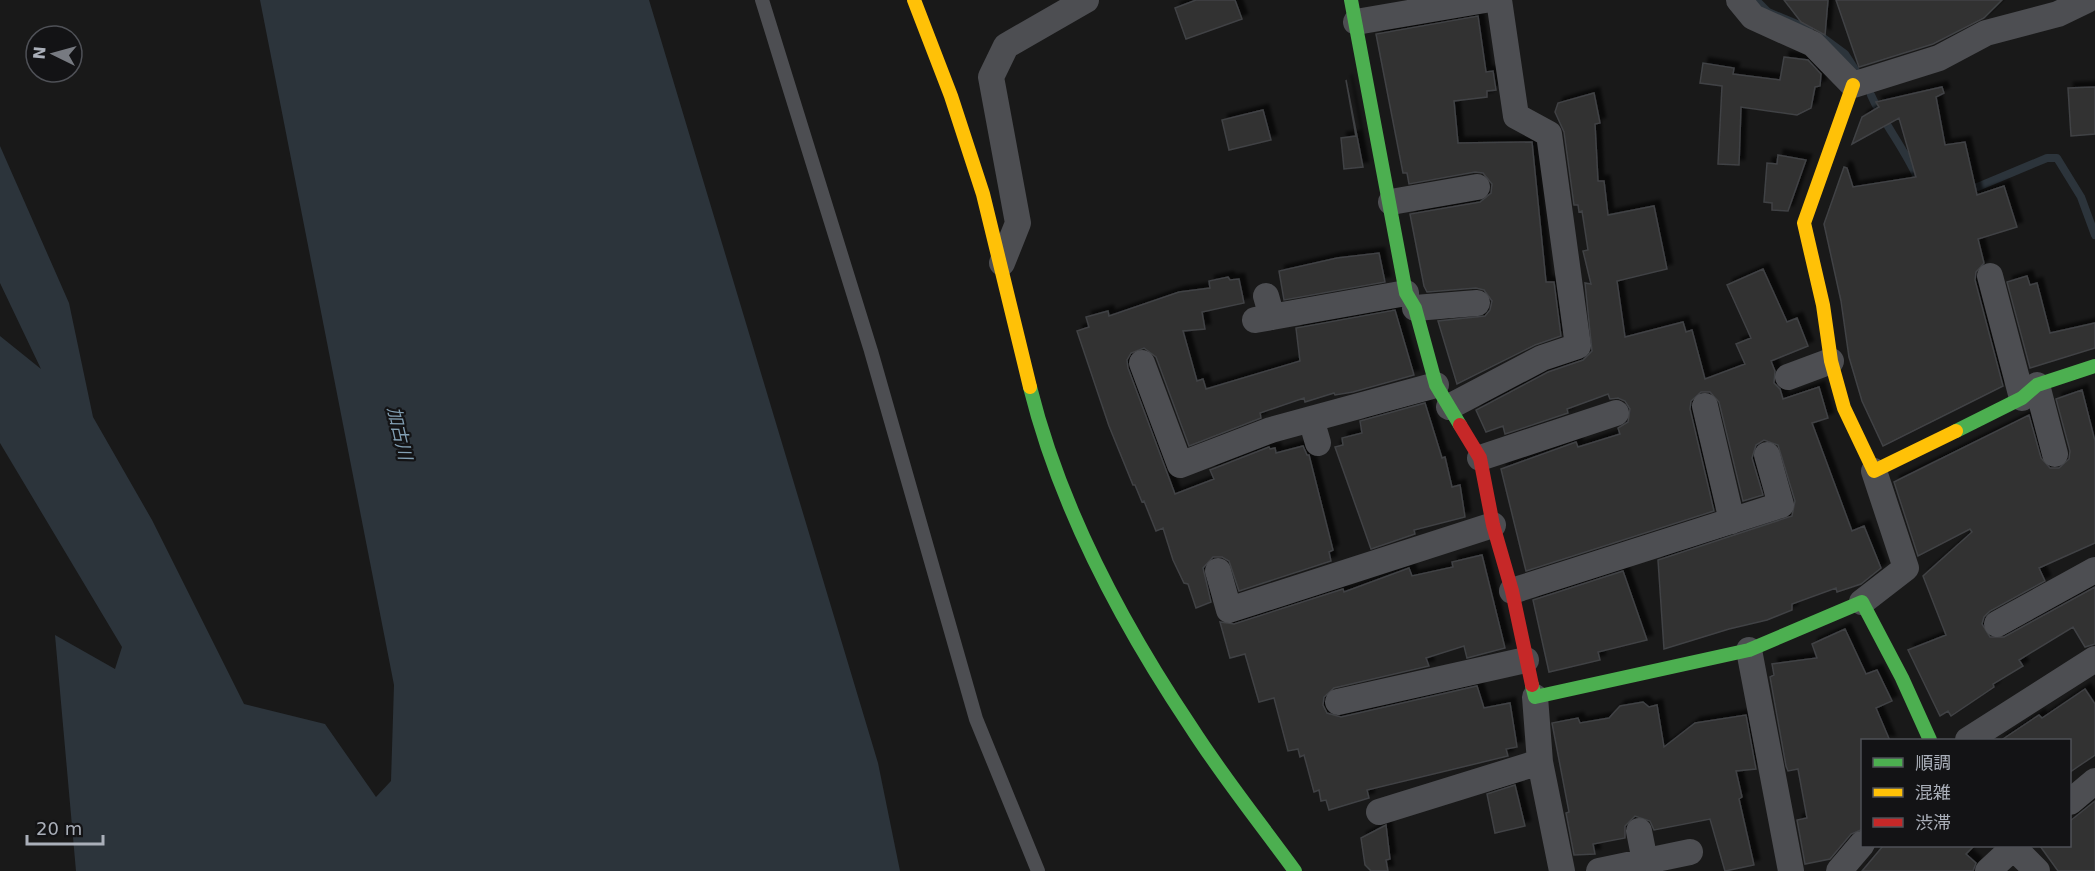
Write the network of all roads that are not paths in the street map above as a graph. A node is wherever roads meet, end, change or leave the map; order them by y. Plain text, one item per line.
1 (762, 0) edge
2 (914, 0) edge
3 (1086, 0) edge
4 (1485, 0) edge
5 (1499, 0) edge
6 (1739, 0) edge
7 (2087, 0) edge
8 (1454, 3) edge
9 (1354, 11) edge
10 (1853, 85) junction
11 (1477, 187) dead end
12 (1390, 202) junction
13 (1002, 263) junction
14 (1990, 276) dead end
15 (1410, 301) junction
16 (1477, 303) dead end
17 (1264, 311) dead end
18 (1831, 361) junction
19 (1142, 363) dead end
20 (2095, 366) edge
21 (1788, 377) dead end
22 (1436, 386) junction
23 (2030, 392) junction
24 (1705, 406) dead end
25 (1449, 407) junction
26 (1616, 413) dead end
27 (2055, 454) dead end
28 (1767, 455) dead end
29 (1480, 458) junction
30 (1874, 471) junction
31 (1732, 521) junction
32 (1493, 525) junction
33 (2095, 570) edge
34 (1218, 571) dead end
35 (1512, 591) junction
36 (1862, 602) junction
37 (1997, 624) dead end
38 (1749, 650) junction
39 (2095, 659) edge
40 (1526, 660) junction
41 (1535, 698) junction
42 (1338, 702) dead end
43 (1929, 739) edge
44 (1971, 739) edge
45 (1540, 762) junction
46 (2095, 781) edge
47 (2071, 801) edge
48 (1379, 812) dead end
49 (1639, 831) dead end
50 (1861, 846) edge
51 (2012, 847) edge
52 (2014, 847) edge
53 (1690, 852) dead end
54 (1646, 861) junction
55 (1038, 871) edge
56 (1294, 871) edge
57 (1562, 871) edge
58 (1599, 871) edge
59 (1791, 871) edge
60 (1839, 871) edge
61 (1988, 871) edge
62 (2037, 871) edge

1 - 55 lane
2 - 13 street
3 - 13 street
4 - 8 street
5 - 25 street
6 - 10 street
7 - 10 street
8 - 9 street
9 - 12 street
10 - 18 street
11 - 12 street
12 - 15 street
13 - 56 street
14 - 23 street
15 - 16 street
15 - 17 street
15 - 22 street
18 - 21 street
18 - 30 street
19 - 22 street
20 - 23 street
22 - 25 street
23 - 27 street
23 - 30 street
24 - 31 street
25 - 29 street
26 - 29 street
28 - 31 street
29 - 32 street
30 - 36 street
31 - 35 street
32 - 34 street
32 - 35 street
33 - 37 street
35 - 40 street
36 - 38 street
36 - 43 street
38 - 41 street
38 - 59 street
39 - 44 street
40 - 41 street
40 - 42 street
41 - 45 street
45 - 48 street
45 - 57 street
46 - 47 street
49 - 54 street
50 - 60 street
51 - 61 street
52 - 62 street
53 - 54 street
54 - 58 street

